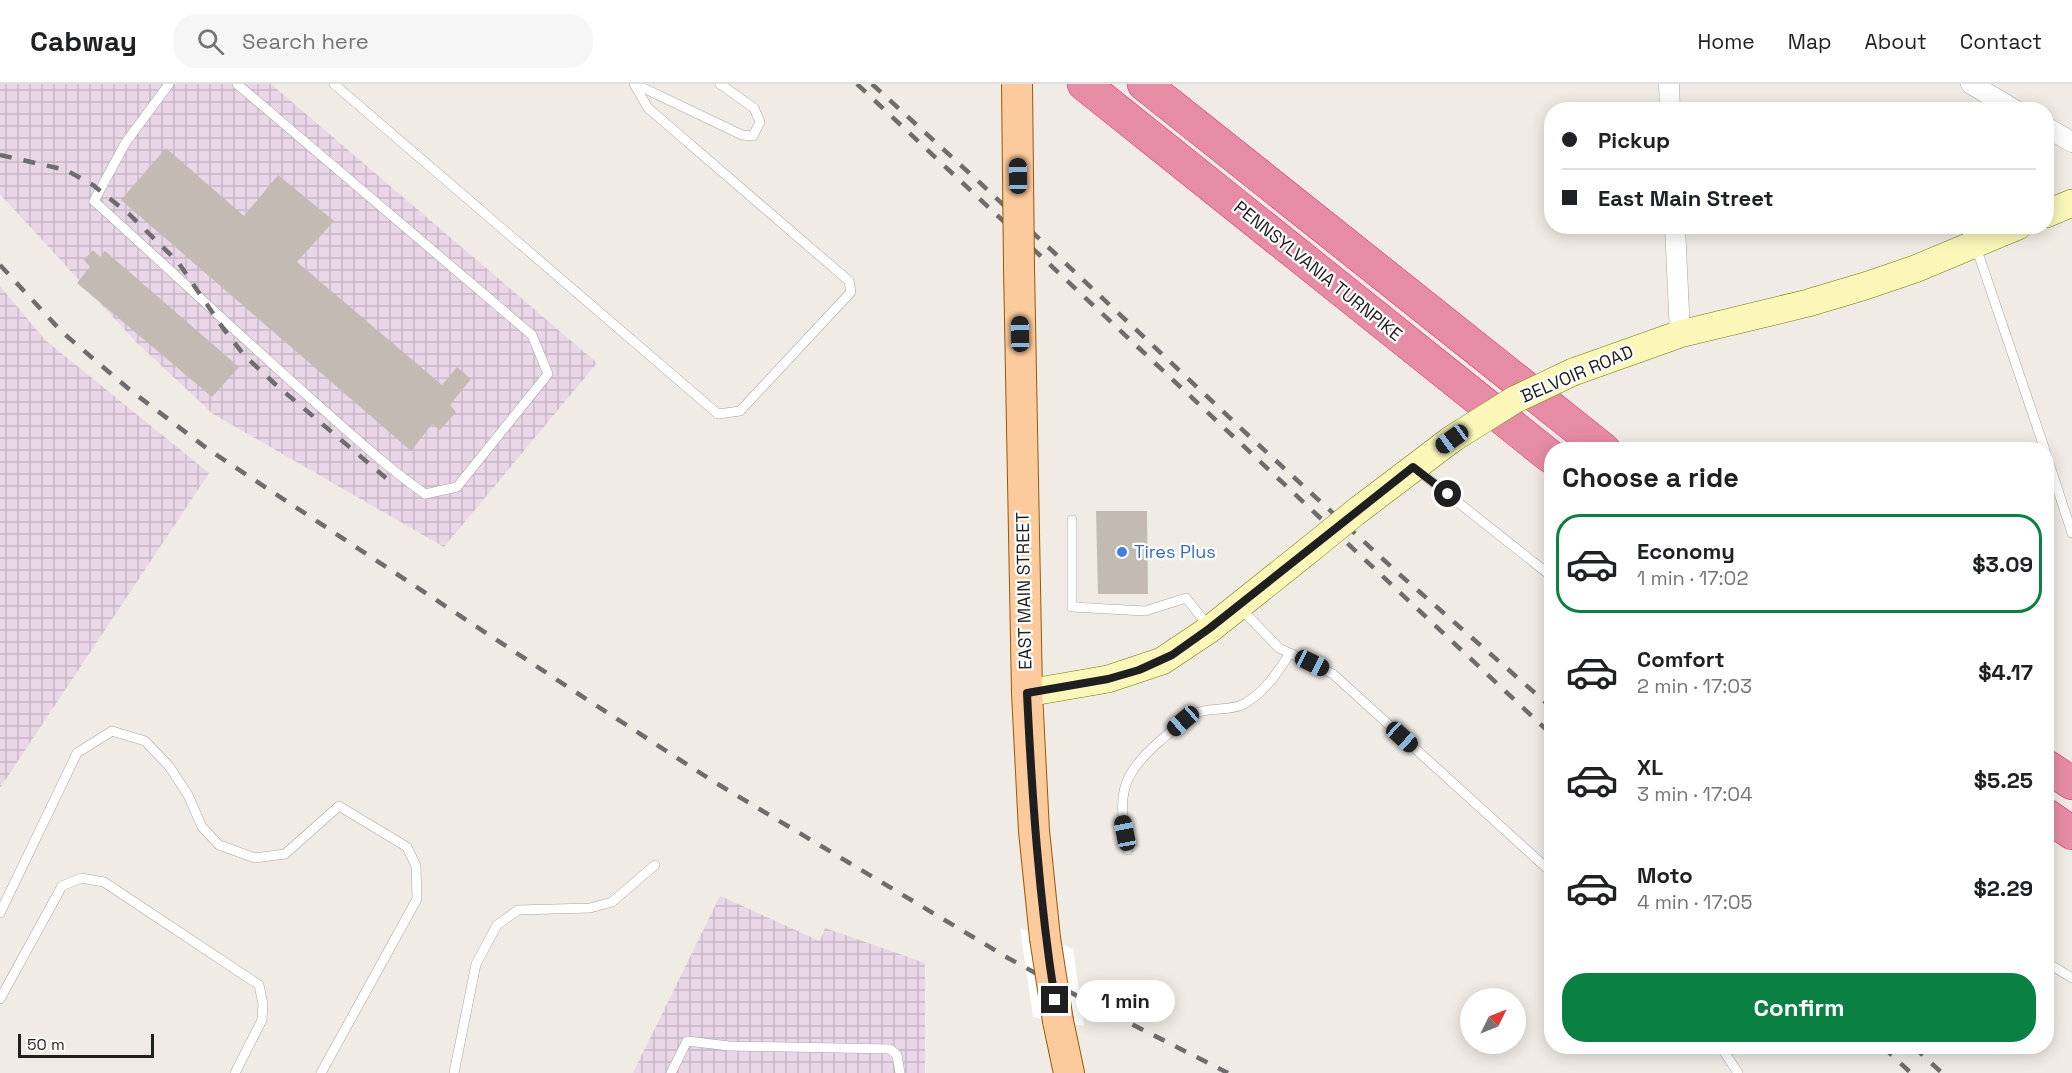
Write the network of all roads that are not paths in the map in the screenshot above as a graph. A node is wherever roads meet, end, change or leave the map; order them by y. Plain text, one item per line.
1 (169, 84) edge
2 (237, 84) edge
3 (334, 84) edge
4 (634, 84) edge
5 (720, 84) edge
6 (1017, 84) edge
7 (1084, 84) edge
8 (1144, 84) edge
9 (1669, 84) edge
10 (1971, 84) edge
11 (1670, 102) edge
12 (2001, 102) edge
13 (2054, 132) edge
14 (2072, 142) edge
15 (2072, 203) edge
16 (2054, 211) edge
17 (1675, 234) edge
18 (2000, 234) edge
19 (1976, 245) junction
20 (1680, 334) junction
21 (1594, 442) edge
22 (2042, 442) edge
23 (1544, 451) edge
24 (1413, 467) junction
25 (2054, 479) edge
26 (1072, 520) dead end
27 (2072, 533) edge
28 (1544, 570) edge
29 (1238, 606) junction
30 (1210, 628) junction
31 (1290, 653) junction
32 (1027, 693) junction
33 (2054, 771) edge
34 (2072, 783) edge
35 (2054, 820) edge
36 (2072, 832) edge
37 (1128, 850) dead end
38 (655, 865) dead end
39 (1544, 866) edge
40 (0, 914) edge
41 (2054, 967) edge
42 (2072, 978) edge
43 (0, 999) edge
44 (1726, 1054) edge
45 (235, 1073) edge
46 (321, 1073) edge
47 (454, 1073) edge
48 (671, 1073) edge
49 (900, 1073) edge
50 (1069, 1073) edge
51 (1738, 1073) edge

1 - 2 lane
3 - 4 lane
4 - 5 lane
6 - 32 main road, EAST MAIN STREET, bridge
7 - 23 highway, PENNSYLVANIA TURNPIKE
8 - 21 highway, PENNSYLVANIA TURNPIKE
9 - 11 street
10 - 12 street
13 - 14 street
15 - 16 street
17 - 20 street
18 - 19 street, BELVOIR ROAD
19 - 20 street, BELVOIR ROAD
19 - 22 lane
20 - 24 street, BELVOIR ROAD, bridge
24 - 28 lane
24 - 29 street, BELVOIR ROAD, bridge
25 - 27 lane
26 - 30 lane
29 - 30 street, BELVOIR ROAD
29 - 31 lane
30 - 32 street, BELVOIR ROAD
31 - 37 lane
31 - 39 lane
32 - 50 main road, EAST MAIN STREET, bridge
33 - 34 highway
35 - 36 highway
38 - 47 lane
40 - 46 lane
41 - 42 lane
43 - 45 lane
44 - 51 lane
48 - 49 lane

